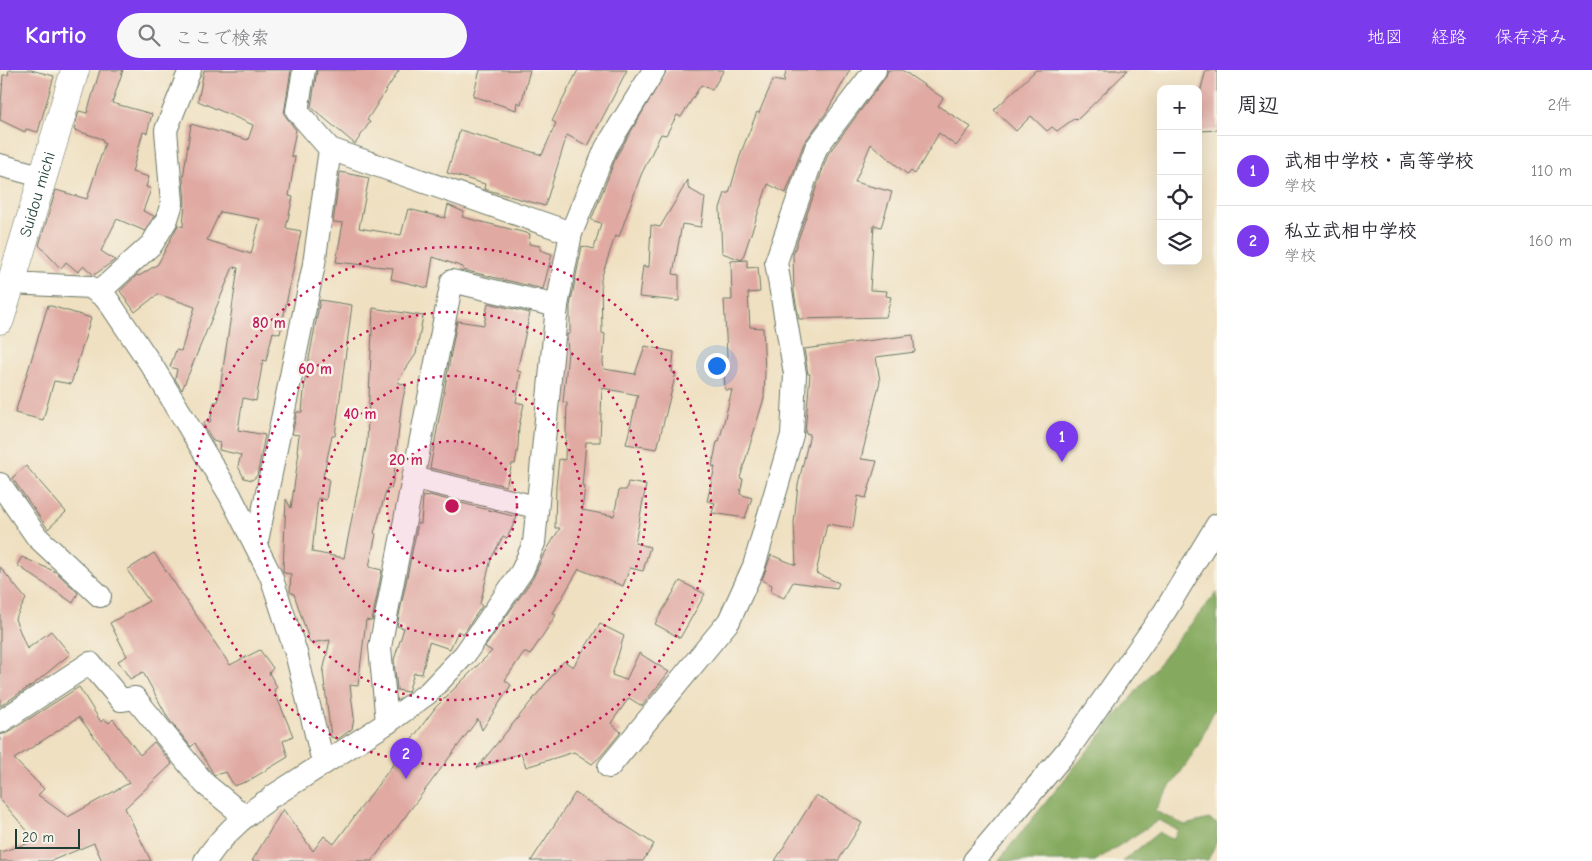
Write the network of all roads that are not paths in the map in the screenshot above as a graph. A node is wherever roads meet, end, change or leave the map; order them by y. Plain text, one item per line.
1 (75, 70) edge
2 (190, 70) edge
3 (304, 70) edge
4 (654, 70) edge
5 (875, 70) edge
6 (330, 149) junction
7 (0, 165) edge
8 (44, 177) junction
9 (571, 233) junction
10 (7, 284) edge
11 (99, 292) junction
12 (557, 306) junction
13 (0, 320) edge
14 (414, 478) junction
15 (0, 484) edge
16 (536, 507) junction
17 (1217, 526) edge
18 (256, 546) junction
19 (100, 596) dead end
20 (0, 722) edge
21 (387, 722) junction
22 (323, 762) junction
23 (609, 767) dead end
24 (244, 816) junction
25 (205, 861) edge
26 (974, 861) edge

1 - 8 main road, Suidou michi
2 - 11 street
3 - 6 street
4 - 9 street
5 - 23 street
6 - 9 street
6 - 18 street
7 - 8 street
8 - 10 main road, Suidou michi
9 - 12 street
10 - 11 street
10 - 13 main road, Suidou michi
11 - 18 street
12 - 14 street
12 - 16 street
14 - 16 street
14 - 21 street
15 - 19 street
16 - 21 street
17 - 26 street
18 - 22 street
20 - 24 street
21 - 22 street
22 - 24 street
24 - 25 street

